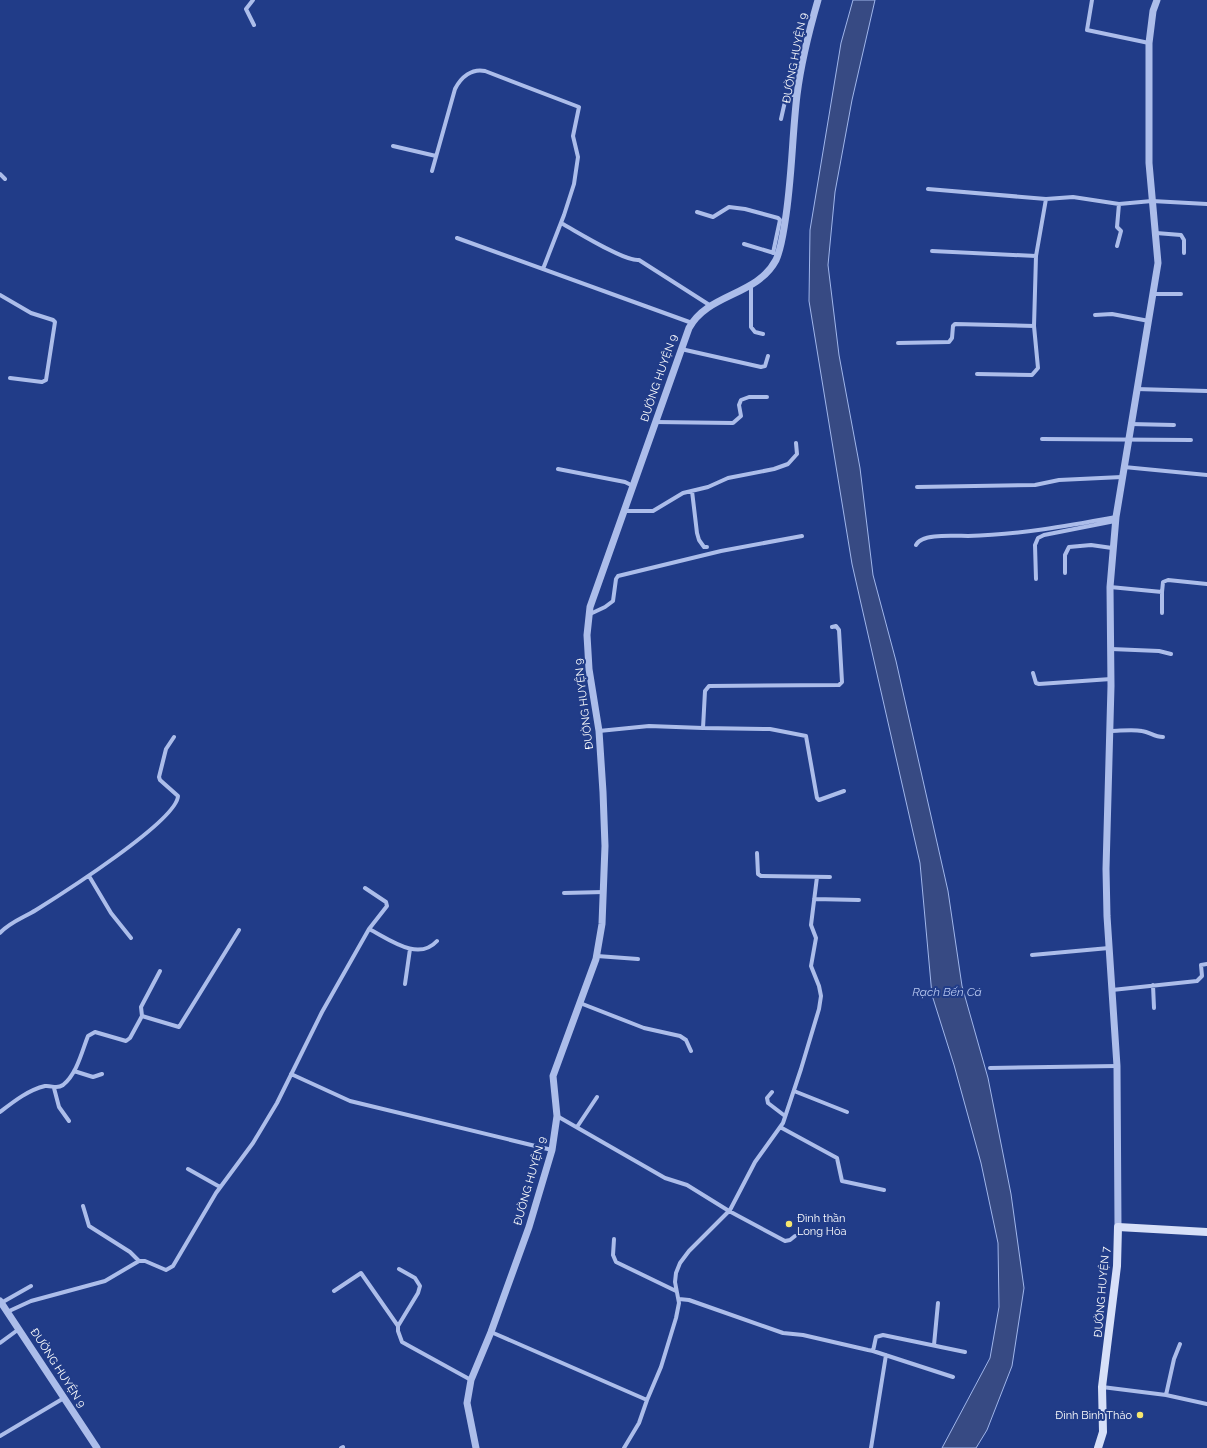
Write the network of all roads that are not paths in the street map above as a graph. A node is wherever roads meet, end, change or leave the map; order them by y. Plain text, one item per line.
1 (253, 0) edge
2 (818, 0) edge
3 (1092, 0) edge
4 (1156, 0) edge
5 (254, 25) dead end
6 (1149, 43) junction
7 (797, 94) junction
8 (781, 119) dead end
9 (392, 146) dead end
10 (436, 156) junction
11 (432, 171) dead end
12 (0, 174) edge
13 (5, 179) dead end
14 (928, 189) dead end
15 (1046, 199) junction
16 (1152, 201) junction
17 (1119, 204) junction
18 (1207, 204) edge
19 (697, 212) dead end
20 (561, 223) junction
21 (1156, 233) junction
22 (457, 238) dead end
23 (744, 244) dead end
24 (1117, 246) dead end
25 (932, 251) dead end
26 (776, 253) junction
27 (1184, 253) dead end
28 (1036, 256) junction
29 (543, 269) junction
30 (751, 286) junction
31 (1153, 294) junction
32 (1181, 294) dead end
33 (0, 295) edge
34 (711, 306) junction
35 (1095, 315) dead end
36 (1149, 321) junction
37 (692, 323) junction
38 (1034, 326) junction
39 (763, 334) dead end
40 (898, 343) dead end
41 (680, 349) junction
42 (768, 356) dead end
43 (977, 374) dead end
44 (10, 378) dead end
45 (1136, 389) junction
46 (1207, 391) edge
47 (767, 397) dead end
48 (655, 422) junction
49 (1130, 424) junction
50 (1174, 425) dead end
51 (1042, 439) dead end
52 (1128, 440) junction
53 (1192, 440) dead end
54 (796, 443) dead end
55 (1124, 468) junction
56 (558, 469) dead end
57 (1207, 475) edge
58 (1122, 477) junction
59 (633, 486) junction
60 (917, 487) dead end
61 (692, 491) junction
62 (624, 511) junction
63 (1116, 519) junction
64 (802, 536) dead end
65 (916, 545) dead end
66 (707, 547) dead end
67 (1112, 548) junction
68 (1065, 573) dead end
69 (1036, 579) dead end
70 (1207, 584) edge
71 (1110, 587) junction
72 (1162, 592) junction
73 (1162, 613) dead end
74 (589, 614) junction
75 (832, 627) dead end
76 (1111, 649) junction
77 (1171, 654) dead end
78 (1033, 673) dead end
79 (1111, 679) junction
80 (703, 728) junction
81 (599, 731) junction
82 (1110, 731) junction
83 (174, 737) dead end
84 (1163, 737) dead end
85 (844, 791) dead end
86 (757, 853) dead end
87 (90, 876) junction
88 (817, 877) junction
89 (830, 877) dead end
90 (365, 888) dead end
91 (604, 892) junction
92 (564, 893) dead end
93 (814, 899) junction
94 (859, 900) dead end
95 (369, 929) junction
96 (239, 930) dead end
97 (0, 933) edge
98 (131, 938) dead end
99 (437, 941) dead end
100 (1110, 948) junction
101 (410, 949) junction
102 (1032, 955) dead end
103 (597, 956) junction
104 (638, 959) dead end
105 (1207, 964) edge
106 (160, 971) dead end
107 (405, 984) dead end
108 (1153, 985) junction
109 (1112, 990) junction
110 (580, 1002) junction
111 (1154, 1008) dead end
112 (142, 1016) junction
113 (691, 1051) dead end
114 (1117, 1066) junction
115 (990, 1068) dead end
116 (74, 1071) junction
117 (102, 1074) dead end
118 (292, 1074) junction
119 (54, 1088) junction
120 (794, 1091) junction
121 (772, 1092) dead end
122 (597, 1097) dead end
123 (0, 1112) edge
124 (847, 1112) dead end
125 (557, 1116) junction
126 (785, 1116) junction
127 (69, 1121) dead end
128 (577, 1127) junction
129 (780, 1127) junction
130 (552, 1150) junction
131 (188, 1169) dead end
132 (220, 1188) junction
133 (884, 1190) dead end
134 (83, 1206) dead end
135 (728, 1211) junction
136 (1118, 1227) junction
137 (1207, 1232) edge
138 (795, 1236) dead end
139 (614, 1239) dead end
140 (139, 1261) junction
141 (399, 1269) dead end
142 (31, 1286) dead end
143 (334, 1291) dead end
144 (676, 1291) junction
145 (679, 1299) junction
146 (1, 1302) edge
147 (938, 1303) dead end
148 (7, 1312) junction
149 (398, 1326) junction
150 (19, 1329) junction
151 (491, 1332) junction
152 (0, 1343) edge
153 (1180, 1344) dead end
154 (934, 1345) junction
155 (873, 1351) junction
156 (965, 1352) dead end
157 (886, 1355) junction
158 (953, 1377) dead end
159 (471, 1380) junction
160 (1102, 1387) junction
161 (1166, 1395) junction
162 (64, 1398) junction
163 (647, 1400) junction
164 (1207, 1404) edge
165 (0, 1436) edge
166 (97, 1448) edge
167 (476, 1448) edge
168 (624, 1448) edge
169 (871, 1448) edge
170 (1098, 1448) edge

1 - 5 street
2 - 7 street, ĐƯỜNG HUYỆN 9
3 - 6 street
4 - 6 street
6 - 16 street
7 - 8 street
7 - 26 street, ĐƯỜNG HUYỆN 9
9 - 10 street
10 - 11 street
10 - 20 street
12 - 13 street
14 - 15 street
15 - 17 street
15 - 28 street
16 - 17 street
16 - 18 street
16 - 21 street
17 - 24 street
19 - 26 street
20 - 29 street
20 - 34 street
21 - 27 street
21 - 31 street
22 - 29 street
23 - 26 street
25 - 28 street
26 - 30 street, ĐƯỜNG HUYỆN 9
28 - 38 street
29 - 37 street
30 - 34 street, ĐƯỜNG HUYỆN 9
30 - 39 street
31 - 32 street
31 - 36 street
33 - 44 street
34 - 37 street, ĐƯỜNG HUYỆN 9
35 - 36 street
36 - 45 street
37 - 41 street, ĐƯỜNG HUYỆN 9
38 - 40 street
38 - 43 street
41 - 42 street
41 - 48 street, ĐƯỜNG HUYỆN 9
45 - 46 street
45 - 49 street
47 - 48 street
48 - 59 street, ĐƯỜNG HUYỆN 9
49 - 50 street
49 - 52 street
51 - 52 street
52 - 53 street
52 - 55 street
54 - 61 street
55 - 57 street
55 - 58 street
56 - 59 street
58 - 60 street
58 - 63 street
59 - 62 street, ĐƯỜNG HUYỆN 9
61 - 62 street
61 - 66 street
62 - 74 street, ĐƯỜNG HUYỆN 9
63 - 65 street
63 - 67 street
63 - 69 street
64 - 74 street
67 - 68 street
67 - 71 street
70 - 72 street
71 - 72 street
71 - 76 street
72 - 73 street
74 - 81 street, ĐƯỜNG HUYỆN 9
75 - 80 street
76 - 77 street
76 - 79 street
78 - 79 street
79 - 82 street
80 - 81 street
80 - 85 street
81 - 91 street, ĐƯỜNG HUYỆN 9
82 - 84 street
82 - 100 street
83 - 87 street
86 - 88 street
87 - 97 street
87 - 98 street
88 - 89 street
88 - 93 street
90 - 95 street
91 - 92 street
91 - 103 street, ĐƯỜNG HUYỆN 9
93 - 94 street
93 - 120 street
95 - 101 street
95 - 118 street
96 - 112 street
99 - 101 street
100 - 102 street
100 - 109 street
101 - 107 street
103 - 104 street
103 - 110 street, ĐƯỜNG HUYỆN 9
105 - 108 street
106 - 112 street
108 - 109 street
108 - 111 street
109 - 114 street
110 - 113 street
110 - 125 street, ĐƯỜNG HUYỆN 9
112 - 116 street
114 - 115 street
114 - 136 street
116 - 117 street
116 - 119 street
118 - 130 street
118 - 132 street
119 - 123 street
119 - 127 street
120 - 124 street
120 - 126 street
121 - 126 street
122 - 128 street
125 - 128 street
125 - 130 street, ĐƯỜNG HUYỆN 9
126 - 129 street
128 - 135 street
129 - 133 street
129 - 135 street
130 - 151 street, ĐƯỜNG HUYỆN 9
131 - 132 street
132 - 140 street
134 - 140 street
135 - 138 street
135 - 144 street
136 - 137 main road
136 - 160 main road, ĐƯỜNG HUYỆN 7
139 - 144 street
140 - 148 street
141 - 149 street
142 - 146 street
143 - 149 street
144 - 145 street
145 - 155 street
145 - 163 street
146 - 148 street, ĐƯỜNG HUYỆN 9
147 - 154 street
148 - 150 street, ĐƯỜNG HUYỆN 9
149 - 159 street
150 - 152 street
150 - 162 street, ĐƯỜNG HUYỆN 9
151 - 159 street, ĐƯỜNG HUYỆN 9
151 - 163 street
153 - 161 street
154 - 155 street
154 - 156 street
155 - 157 street
157 - 158 street
157 - 169 street
159 - 167 street, ĐƯỜNG HUYỆN 9
160 - 161 street
160 - 170 main road, ĐƯỜNG HUYỆN 7
161 - 164 street
162 - 165 street
162 - 166 street, ĐƯỜNG HUYỆN 9
163 - 168 street

